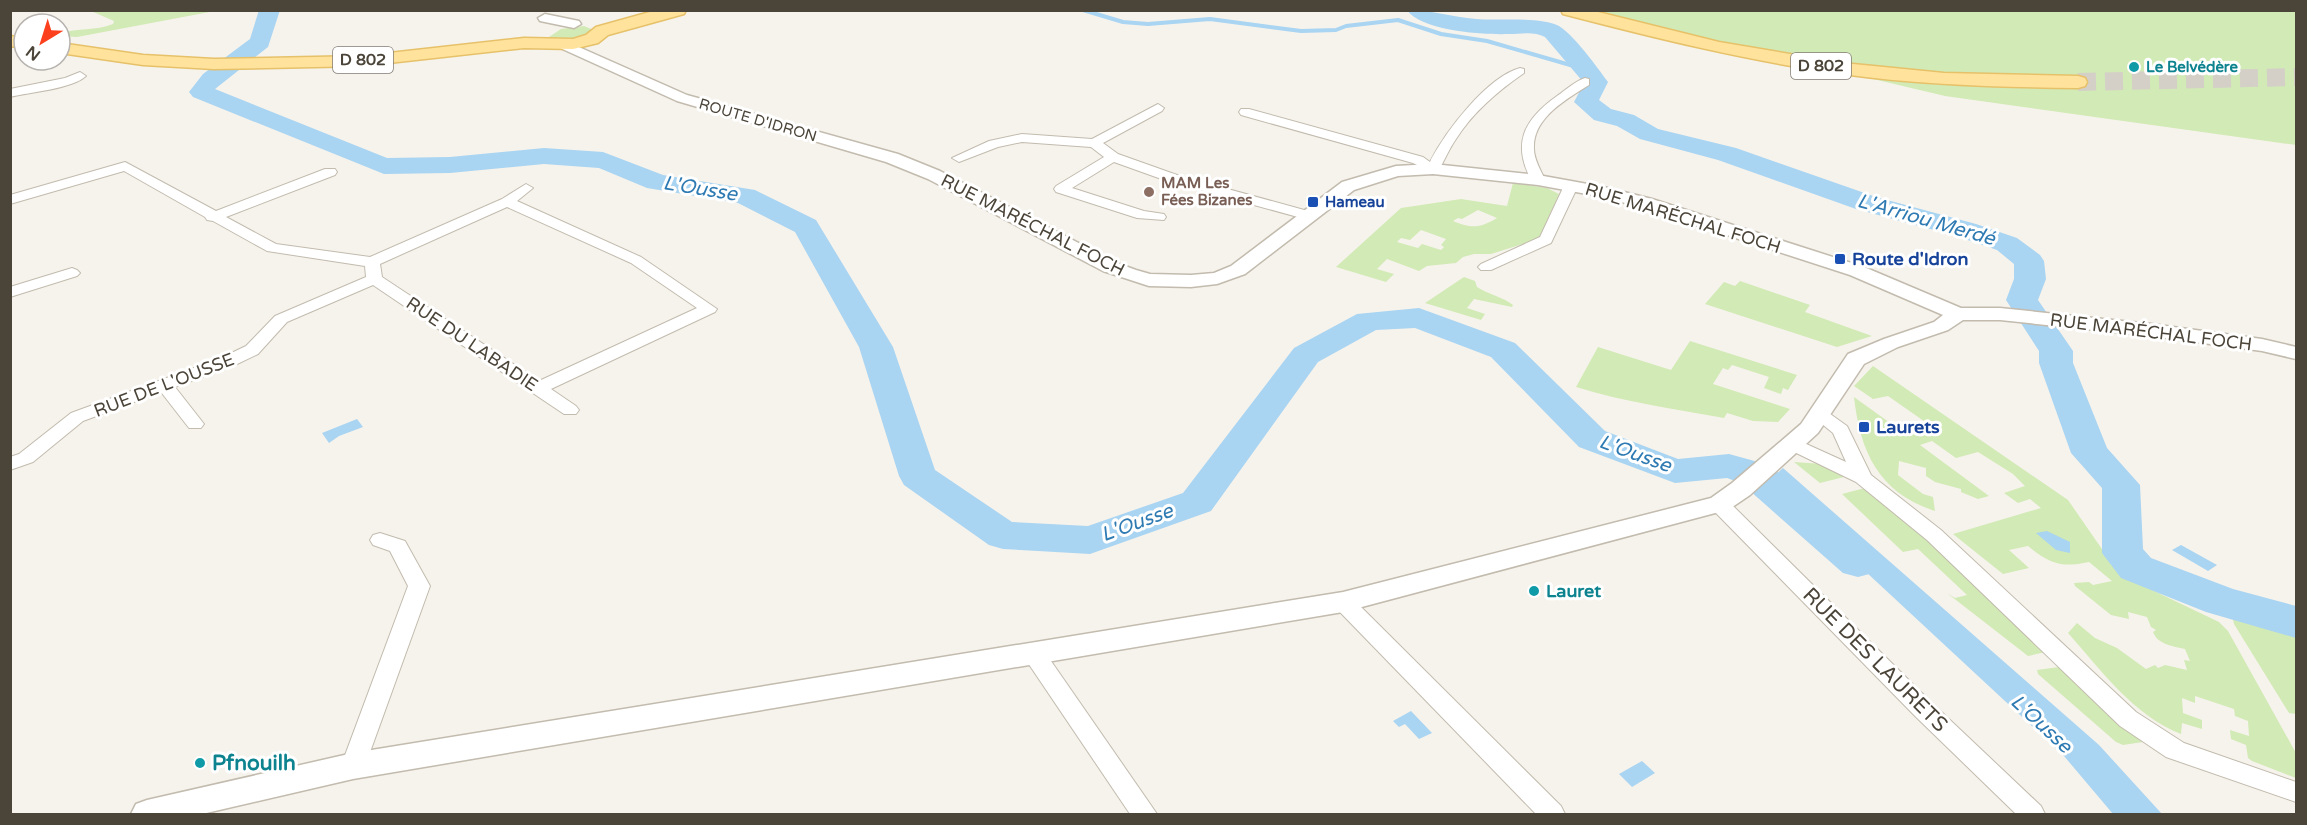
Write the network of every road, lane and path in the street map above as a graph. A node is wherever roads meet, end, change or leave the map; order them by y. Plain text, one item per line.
1 (678, 10) edge
2 (1569, 10) edge
3 (547, 30) edge
4 (594, 37) junction
5 (72, 50) edge
6 (1520, 71) dead end
7 (80, 76) dead end
8 (1585, 82) dead end
9 (2078, 82) tunnel mouth
10 (10, 93) edge
11 (1158, 108) dead end
12 (1245, 112) dead end
13 (1094, 143) junction
14 (1113, 157) junction
15 (959, 158) dead end
16 (1433, 169) junction
17 (330, 172) dead end
18 (934, 175) joint
19 (1538, 180) junction
20 (1568, 185) junction
21 (526, 188) dead end
22 (10, 200) edge
23 (507, 202) junction
24 (1310, 216) junction
25 (212, 217) junction
26 (1159, 217) dead end
27 (1486, 267) dead end
28 (373, 271) junction
29 (72, 273) dead end
30 (10, 292) edge
31 (1958, 314) junction
32 (2296, 353) edge
33 (165, 386) junction
34 (539, 388) junction
35 (570, 410) dead end
36 (1820, 415) junction
37 (195, 424) dead end
38 (1793, 444) junction
39 (10, 464) edge
40 (1863, 478) junction
41 (1730, 496) junction
42 (380, 540) dead end
43 (1343, 602) junction
44 (1034, 654) junction
45 (354, 766) junction
46 (2296, 792) edge
47 (147, 814) edge
48 (1144, 814) edge
49 (1552, 814) edge
50 (2032, 814) edge

1 - 4 main road
2 - 9 main road, D 802
3 - 4 main road
3 - 4 main road
3 - 5 main road, D 802
4 - 18 street, ROUTE D'IDRON
6 - 16 street
7 - 10 street
8 - 19 street
11 - 13 street
12 - 16 street
13 - 14 street
13 - 15 street
14 - 24 street
14 - 26 street
16 - 19 street, RUE MARÉCHAL FOCH
16 - 24 street, RUE MARÉCHAL FOCH
17 - 25 street
18 - 24 street, RUE MARÉCHAL FOCH
19 - 20 street, RUE MARÉCHAL FOCH
20 - 27 street
20 - 31 street, RUE MARÉCHAL FOCH
21 - 23 street, RUE DE L'OUSSE
22 - 25 street, RUE DU LABADIE
23 - 28 street, RUE DE L'OUSSE
23 - 34 street
25 - 28 street, RUE DU LABADIE
28 - 33 street, RUE DE L'OUSSE
28 - 34 street, RUE DU LABADIE
29 - 30 street
31 - 32 street, RUE MARÉCHAL FOCH
31 - 36 street
33 - 37 street
33 - 39 street, RUE DE L'OUSSE
34 - 35 street, RUE DU LABADIE
36 - 38 street
36 - 40 street
38 - 40 street
38 - 41 street
40 - 46 street
41 - 43 street
41 - 50 street, RUE DES LAURETS
42 - 45 street
43 - 44 street
43 - 49 street
44 - 45 street
44 - 48 street
45 - 47 street

